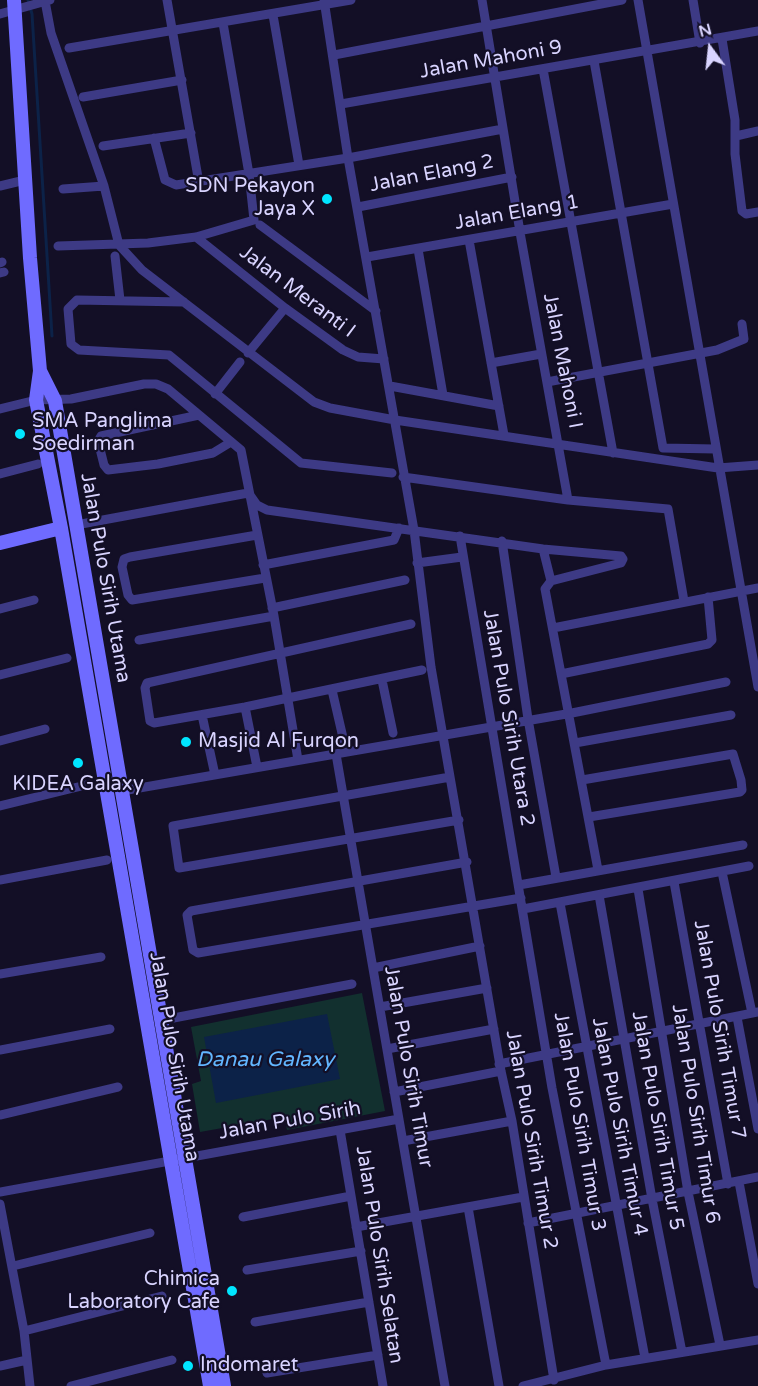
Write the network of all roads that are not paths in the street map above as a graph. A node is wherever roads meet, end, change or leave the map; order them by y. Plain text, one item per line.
1 (50, 0) edge
2 (167, 0) edge
3 (351, 0) edge
4 (482, 0) edge
5 (622, 0) edge
6 (638, 0) edge
7 (693, 0) edge
8 (41, 2) edge
9 (324, 3) edge
10 (12, 8) edge
11 (273, 15) junction
12 (222, 23) junction
13 (487, 27) junction
14 (172, 32) junction
15 (758, 32) edge
16 (722, 39) junction
17 (700, 43) junction
18 (69, 48) dead end
19 (647, 52) junction
20 (334, 55) junction
21 (594, 61) junction
22 (543, 69) junction
23 (494, 78) junction
24 (183, 80) junction
25 (83, 97) dead end
26 (341, 104) junction
27 (504, 129) junction
28 (758, 131) edge
29 (191, 133) junction
30 (736, 136) junction
31 (154, 138) junction
32 (103, 146) dead end
33 (348, 158) junction
34 (299, 165) junction
35 (249, 174) junction
36 (513, 177) junction
37 (25, 180) junction
38 (199, 183) junction
39 (0, 186) edge
40 (104, 186) junction
41 (63, 189) dead end
42 (673, 204) junction
43 (358, 207) junction
44 (758, 212) edge
45 (620, 213) junction
46 (569, 222) junction
47 (260, 225) dead end
48 (520, 230) junction
49 (196, 237) junction
50 (469, 240) junction
51 (119, 245) junction
52 (58, 246) dead end
53 (418, 249) junction
54 (116, 256) dead end
55 (367, 257) junction
56 (120, 300) junction
57 (183, 302) junction
58 (285, 308) junction
59 (376, 311) junction
60 (742, 324) dead end
61 (248, 353) junction
62 (542, 354) junction
63 (701, 354) junction
64 (384, 359) junction
65 (240, 362) dead end
66 (491, 363) junction
67 (648, 364) junction
68 (40, 370) junction
69 (597, 373) junction
70 (547, 382) junction
71 (390, 386) junction
72 (215, 394) junction
73 (443, 394) junction
74 (36, 400) junction
75 (55, 401) junction
76 (499, 406) junction
77 (0, 410) edge
78 (200, 415) junction
79 (394, 420) junction
80 (504, 435) junction
81 (231, 442) junction
82 (559, 444) junction
83 (715, 449) junction
84 (613, 453) junction
85 (38, 464) dead end
86 (758, 465) edge
87 (718, 468) junction
88 (392, 473) dead end
89 (0, 474) edge
90 (403, 477) junction
91 (248, 493) junction
92 (568, 500) junction
93 (76, 525) junction
94 (61, 528) junction
95 (399, 528) junction
96 (414, 530) junction
97 (257, 535) junction
98 (460, 536) junction
99 (502, 541) junction
100 (0, 543) edge
101 (543, 549) junction
102 (462, 557) junction
103 (417, 562) junction
104 (263, 565) junction
105 (83, 566) junction
106 (68, 568) junction
107 (265, 578) junction
108 (405, 580) dead end
109 (551, 581) junction
110 (758, 588) edge
111 (742, 591) junction
112 (708, 597) junction
113 (34, 600) dead end
114 (684, 601) junction
115 (0, 609) edge
116 (273, 612) junction
117 (411, 624) dead end
118 (553, 628) junction
119 (139, 640) dead end
120 (280, 654) junction
121 (67, 658) dead end
122 (422, 670) dead end
123 (561, 674) junction
124 (0, 675) edge
125 (382, 680) junction
126 (726, 682) dead end
127 (758, 687) edge
128 (332, 690) junction
129 (286, 698) junction
130 (245, 707) junction
131 (569, 713) junction
132 (202, 715) junction
133 (731, 715) dead end
134 (528, 719) junction
135 (490, 726) junction
136 (45, 729) dead end
137 (393, 733) dead end
138 (443, 735) junction
139 (0, 741) edge
140 (344, 742) dead end
141 (575, 743) junction
142 (336, 754) junction
143 (298, 760) junction
144 (257, 767) junction
145 (215, 775) junction
146 (450, 777) junction
147 (582, 780) junction
148 (90, 784) dead end
149 (123, 791) junction
150 (343, 796) junction
151 (0, 806) edge
152 (589, 818) junction
153 (459, 820) junction
154 (351, 840) junction
155 (743, 846) dead end
156 (107, 860) dead end
157 (467, 862) junction
158 (748, 866) dead end
159 (598, 870) junction
160 (722, 872) junction
161 (556, 877) junction
162 (0, 880) edge
163 (358, 881) junction
164 (674, 882) junction
165 (519, 885) junction
166 (638, 889) junction
167 (599, 896) junction
168 (521, 898) junction
169 (560, 903) junction
170 (474, 905) junction
171 (523, 909) junction
172 (365, 923) junction
173 (480, 946) junction
174 (101, 957) dead end
175 (373, 968) junction
176 (0, 974) edge
177 (352, 984) dead end
178 (487, 988) junction
179 (380, 1008) junction
180 (755, 1012) edge
181 (737, 1017) junction
182 (163, 1020) junction
183 (699, 1025) junction
184 (110, 1029) dead end
185 (494, 1029) junction
186 (664, 1032) junction
187 (623, 1038) junction
188 (585, 1046) junction
189 (387, 1049) junction
190 (0, 1050) edge
191 (547, 1054) junction
192 (500, 1068) junction
193 (118, 1087) dead end
194 (394, 1092) junction
195 (0, 1115) edge
196 (399, 1119) junction
197 (512, 1121) junction
198 (758, 1129) edge
199 (340, 1130) junction
200 (403, 1142) junction
201 (187, 1158) junction
202 (172, 1160) junction
203 (758, 1177) edge
204 (738, 1182) junction
205 (728, 1184) junction
206 (0, 1192) edge
207 (688, 1192) junction
208 (351, 1196) junction
209 (523, 1197) junction
210 (652, 1199) junction
211 (0, 1204) edge
212 (468, 1207) junction
213 (615, 1207) junction
214 (577, 1214) junction
215 (416, 1216) junction
216 (243, 1217) dead end
217 (528, 1223) junction
218 (357, 1227) junction
219 (150, 1233) dead end
220 (361, 1251) junction
221 (13, 1266) junction
222 (246, 1270) dead end
223 (758, 1284) edge
224 (162, 1296) dead end
225 (369, 1302) junction
226 (255, 1322) dead end
227 (24, 1331) junction
228 (758, 1340) edge
229 (720, 1345) junction
230 (682, 1352) junction
231 (378, 1355) junction
232 (645, 1358) junction
233 (27, 1360) junction
234 (172, 1360) dead end
235 (606, 1365) junction
236 (0, 1366) edge
237 (267, 1373) dead end
238 (554, 1380) junction
239 (30, 1386) edge
240 (71, 1386) edge
241 (210, 1386) edge
242 (224, 1386) edge
243 (383, 1386) edge
244 (445, 1386) edge
245 (499, 1386) edge
246 (523, 1386) edge

1 - 8 street
2 - 14 street
3 - 9 street
4 - 13 street, Jalan Mahoni I
5 - 13 street
6 - 19 street
7 - 17 street
8 - 10 street
8 - 40 street
9 - 11 street
9 - 20 street, Jalan Pulo Sirih Timur 2
10 - 37 main road
11 - 12 street
11 - 34 street
12 - 14 street
12 - 35 street
13 - 20 street
13 - 23 street, Jalan Mahoni I
14 - 18 street
14 - 24 street
15 - 16 street, Jalan Mahoni 9
16 - 17 street, Jalan Mahoni 9
16 - 30 street
17 - 19 street, Jalan Mahoni 9
19 - 21 street, Jalan Mahoni 9
19 - 42 street
20 - 26 street, Jalan Pulo Sirih Timur 2
21 - 22 street, Jalan Mahoni 9
21 - 45 street
22 - 23 street, Jalan Mahoni 9
22 - 46 street
23 - 26 street, Jalan Mahoni 9
23 - 27 street, Jalan Mahoni I
24 - 25 street
24 - 29 street
26 - 33 street, Jalan Pulo Sirih Timur 2
27 - 33 street
27 - 36 street, Jalan Mahoni I
28 - 30 street
29 - 31 street
29 - 38 street
30 - 44 street
31 - 32 street
31 - 38 street
33 - 34 street
33 - 43 street, Jalan Pulo Sirih Timur 2
34 - 35 street
35 - 38 street
35 - 49 street
36 - 43 street, Jalan Elang 2
36 - 48 street, Jalan Mahoni I
37 - 39 street
37 - 68 main road
40 - 41 street
40 - 51 street
42 - 45 street, Jalan Elang 1
42 - 63 street
43 - 55 street, Jalan Pulo Sirih Timur 2
45 - 46 street, Jalan Elang 1
45 - 67 street
46 - 48 street, Jalan Elang 1
46 - 69 street
47 - 59 street
48 - 50 street, Jalan Elang 1
48 - 62 street, Jalan Mahoni I
49 - 51 street
49 - 58 street, Jalan Meranti I
50 - 53 street, Jalan Elang 1
50 - 66 street
51 - 52 street
51 - 57 street
53 - 55 street, Jalan Elang 1
53 - 73 street
54 - 56 street
55 - 59 street, Jalan Pulo Sirih Timur 2
56 - 57 street
56 - 72 street
57 - 61 street
58 - 61 street
58 - 64 street, Jalan Meranti I
59 - 64 street, Jalan Pulo Sirih Timur 2
60 - 63 street
61 - 79 street
62 - 66 street
62 - 70 street, Jalan Mahoni I
63 - 67 street
63 - 83 street
64 - 71 street, Jalan Pulo Sirih Timur 2
65 - 72 street
66 - 76 street
67 - 69 street
67 - 83 street
68 - 74 main road, Jalan Pulo Sirih Utama
68 - 75 main road, Jalan Pulo Sirih Utama
69 - 70 street
69 - 84 street
70 - 82 street, Jalan Mahoni I
71 - 73 street
71 - 79 street, Jalan Pulo Sirih Timur 2
72 - 88 street
73 - 76 street
74 - 75 street
74 - 77 street
74 - 94 main road, Jalan Pulo Sirih Utama
75 - 78 street
75 - 93 main road, Jalan Pulo Sirih Utama
76 - 80 street
78 - 81 street
78 - 81 street
79 - 80 street
79 - 90 street, Jalan Pulo Sirih Timur 2
80 - 82 street
81 - 91 street
82 - 84 street
82 - 92 street, Jalan Mahoni I
83 - 87 street
84 - 87 street
85 - 89 street
86 - 87 street
87 - 111 street
90 - 92 street
90 - 96 street, Jalan Pulo Sirih Timur 2
91 - 93 street
91 - 95 street
91 - 97 street
92 - 114 street
93 - 105 main road, Jalan Pulo Sirih Utama
94 - 100 main road
94 - 106 main road, Jalan Pulo Sirih Utama
95 - 96 street
95 - 104 street
96 - 98 street
96 - 103 street, Jalan Pulo Sirih Timur 2
97 - 104 street
97 - 107 street
98 - 99 street
98 - 102 street, Jalan Pulo Sirih Utara 2
99 - 101 street
99 - 134 street
101 - 109 street
101 - 109 street
102 - 103 street
102 - 135 street, Jalan Pulo Sirih Utara 2
103 - 138 street, Jalan Pulo Sirih Timur 2
104 - 107 street
105 - 106 main road
105 - 149 main road, Jalan Pulo Sirih Utama
106 - 202 main road, Jalan Pulo Sirih Utama
107 - 116 street
108 - 116 street
109 - 118 street
110 - 111 street
111 - 112 street
111 - 127 street
112 - 114 street
112 - 123 street
113 - 115 street
114 - 118 street
116 - 119 street
116 - 120 street
117 - 120 street
118 - 123 street
120 - 129 street
120 - 132 street
121 - 124 street
122 - 125 street
123 - 131 street
125 - 128 street
125 - 137 street
126 - 131 street
128 - 129 street
128 - 140 street
129 - 130 street
129 - 143 street
130 - 132 street
130 - 144 street
131 - 134 street
131 - 141 street
132 - 145 street
133 - 141 street
134 - 135 street
134 - 161 street
135 - 138 street
135 - 165 street, Jalan Pulo Sirih Utara 2
136 - 139 street
138 - 142 street
138 - 146 street, Jalan Pulo Sirih Timur 2
141 - 147 street
142 - 143 street
142 - 150 street, Jalan Pulo Sirih Timur
143 - 144 street
144 - 145 street
145 - 149 street
146 - 150 street
146 - 153 street, Jalan Pulo Sirih Timur 2
147 - 152 street
147 - 152 street
148 - 151 street
149 - 182 main road, Jalan Pulo Sirih Utama
150 - 154 street, Jalan Pulo Sirih Timur
150 - 154 street
152 - 159 street
153 - 154 street
153 - 157 street, Jalan Pulo Sirih Timur 2
154 - 163 street, Jalan Pulo Sirih Timur
155 - 159 street
156 - 162 street
157 - 163 street
157 - 170 street, Jalan Pulo Sirih Timur 2
158 - 160 street
159 - 161 street
160 - 164 street
160 - 180 street
161 - 165 street
163 - 172 street, Jalan Pulo Sirih Timur
163 - 172 street
164 - 166 street
164 - 183 street, Jalan Pulo Sirih Timur 7
165 - 168 street, Jalan Pulo Sirih Timur 3
166 - 167 street
166 - 186 street, Jalan Pulo Sirih Timur 6
167 - 169 street
167 - 187 street, Jalan Pulo Sirih Timur 5
168 - 170 street
168 - 171 street, Jalan Pulo Sirih Timur 3
169 - 171 street
169 - 188 street, Jalan Pulo Sirih Timur 4
170 - 172 street
170 - 173 street, Jalan Pulo Sirih Timur 2
171 - 191 street, Jalan Pulo Sirih Timur 3
172 - 175 street, Jalan Pulo Sirih Timur
173 - 175 street
173 - 178 street, Jalan Pulo Sirih Timur 2
174 - 176 street
175 - 179 street, Jalan Pulo Sirih Timur
177 - 182 street
178 - 179 street
178 - 185 street, Jalan Pulo Sirih Timur 2
179 - 189 street, Jalan Pulo Sirih Timur
180 - 181 street
181 - 183 street
181 - 198 street
182 - 201 main road, Jalan Pulo Sirih Utama
183 - 186 street
183 - 205 street, Jalan Pulo Sirih Timur 7
184 - 190 street
185 - 189 street
185 - 192 street, Jalan Pulo Sirih Timur 2
186 - 187 street
186 - 207 street, Jalan Pulo Sirih Timur 6
187 - 188 street
187 - 210 street, Jalan Pulo Sirih Timur 5
188 - 191 street
188 - 213 street, Jalan Pulo Sirih Timur 4
189 - 194 street, Jalan Pulo Sirih Timur
191 - 192 street
191 - 214 street, Jalan Pulo Sirih Timur 3
192 - 194 street
192 - 197 street, Jalan Pulo Sirih Timur 2
193 - 195 street
194 - 196 street, Jalan Pulo Sirih Timur
196 - 199 street, Jalan Pulo Sirih
196 - 200 street, Jalan Pulo Sirih Timur
197 - 200 street
197 - 209 street, Jalan Pulo Sirih Timur 2
199 - 201 street, Jalan Pulo Sirih
199 - 208 street, Jalan Pulo Sirih Selatan
200 - 215 street, Jalan Pulo Sirih Timur
201 - 202 street, Jalan Pulo Sirih
201 - 242 main road, Jalan Pulo Sirih Utama
202 - 206 street, Jalan Pulo Sirih
202 - 241 main road, Jalan Pulo Sirih Utama
203 - 204 street
204 - 205 street
204 - 223 street
205 - 207 street
207 - 210 street
207 - 229 street, Jalan Pulo Sirih Timur 6
208 - 216 street
208 - 218 street, Jalan Pulo Sirih Selatan
209 - 212 street
209 - 217 street, Jalan Pulo Sirih Timur 2
210 - 213 street
210 - 230 street, Jalan Pulo Sirih Timur 5
211 - 221 street
212 - 215 street
212 - 245 street
213 - 214 street
213 - 232 street, Jalan Pulo Sirih Timur 4
214 - 217 street
214 - 235 street, Jalan Pulo Sirih Timur 3
215 - 218 street
215 - 244 street, Jalan Pulo Sirih Timur
217 - 238 street, Jalan Pulo Sirih Timur 2
218 - 220 street, Jalan Pulo Sirih Selatan
219 - 221 street
220 - 222 street
220 - 225 street, Jalan Pulo Sirih Selatan
221 - 227 street
224 - 227 street
225 - 226 street
225 - 231 street, Jalan Pulo Sirih Selatan
227 - 233 street
228 - 229 street
229 - 230 street
230 - 232 street
231 - 237 street
231 - 243 street, Jalan Pulo Sirih Selatan
232 - 235 street
233 - 236 street
233 - 239 street
234 - 240 street
235 - 238 street
238 - 246 street

